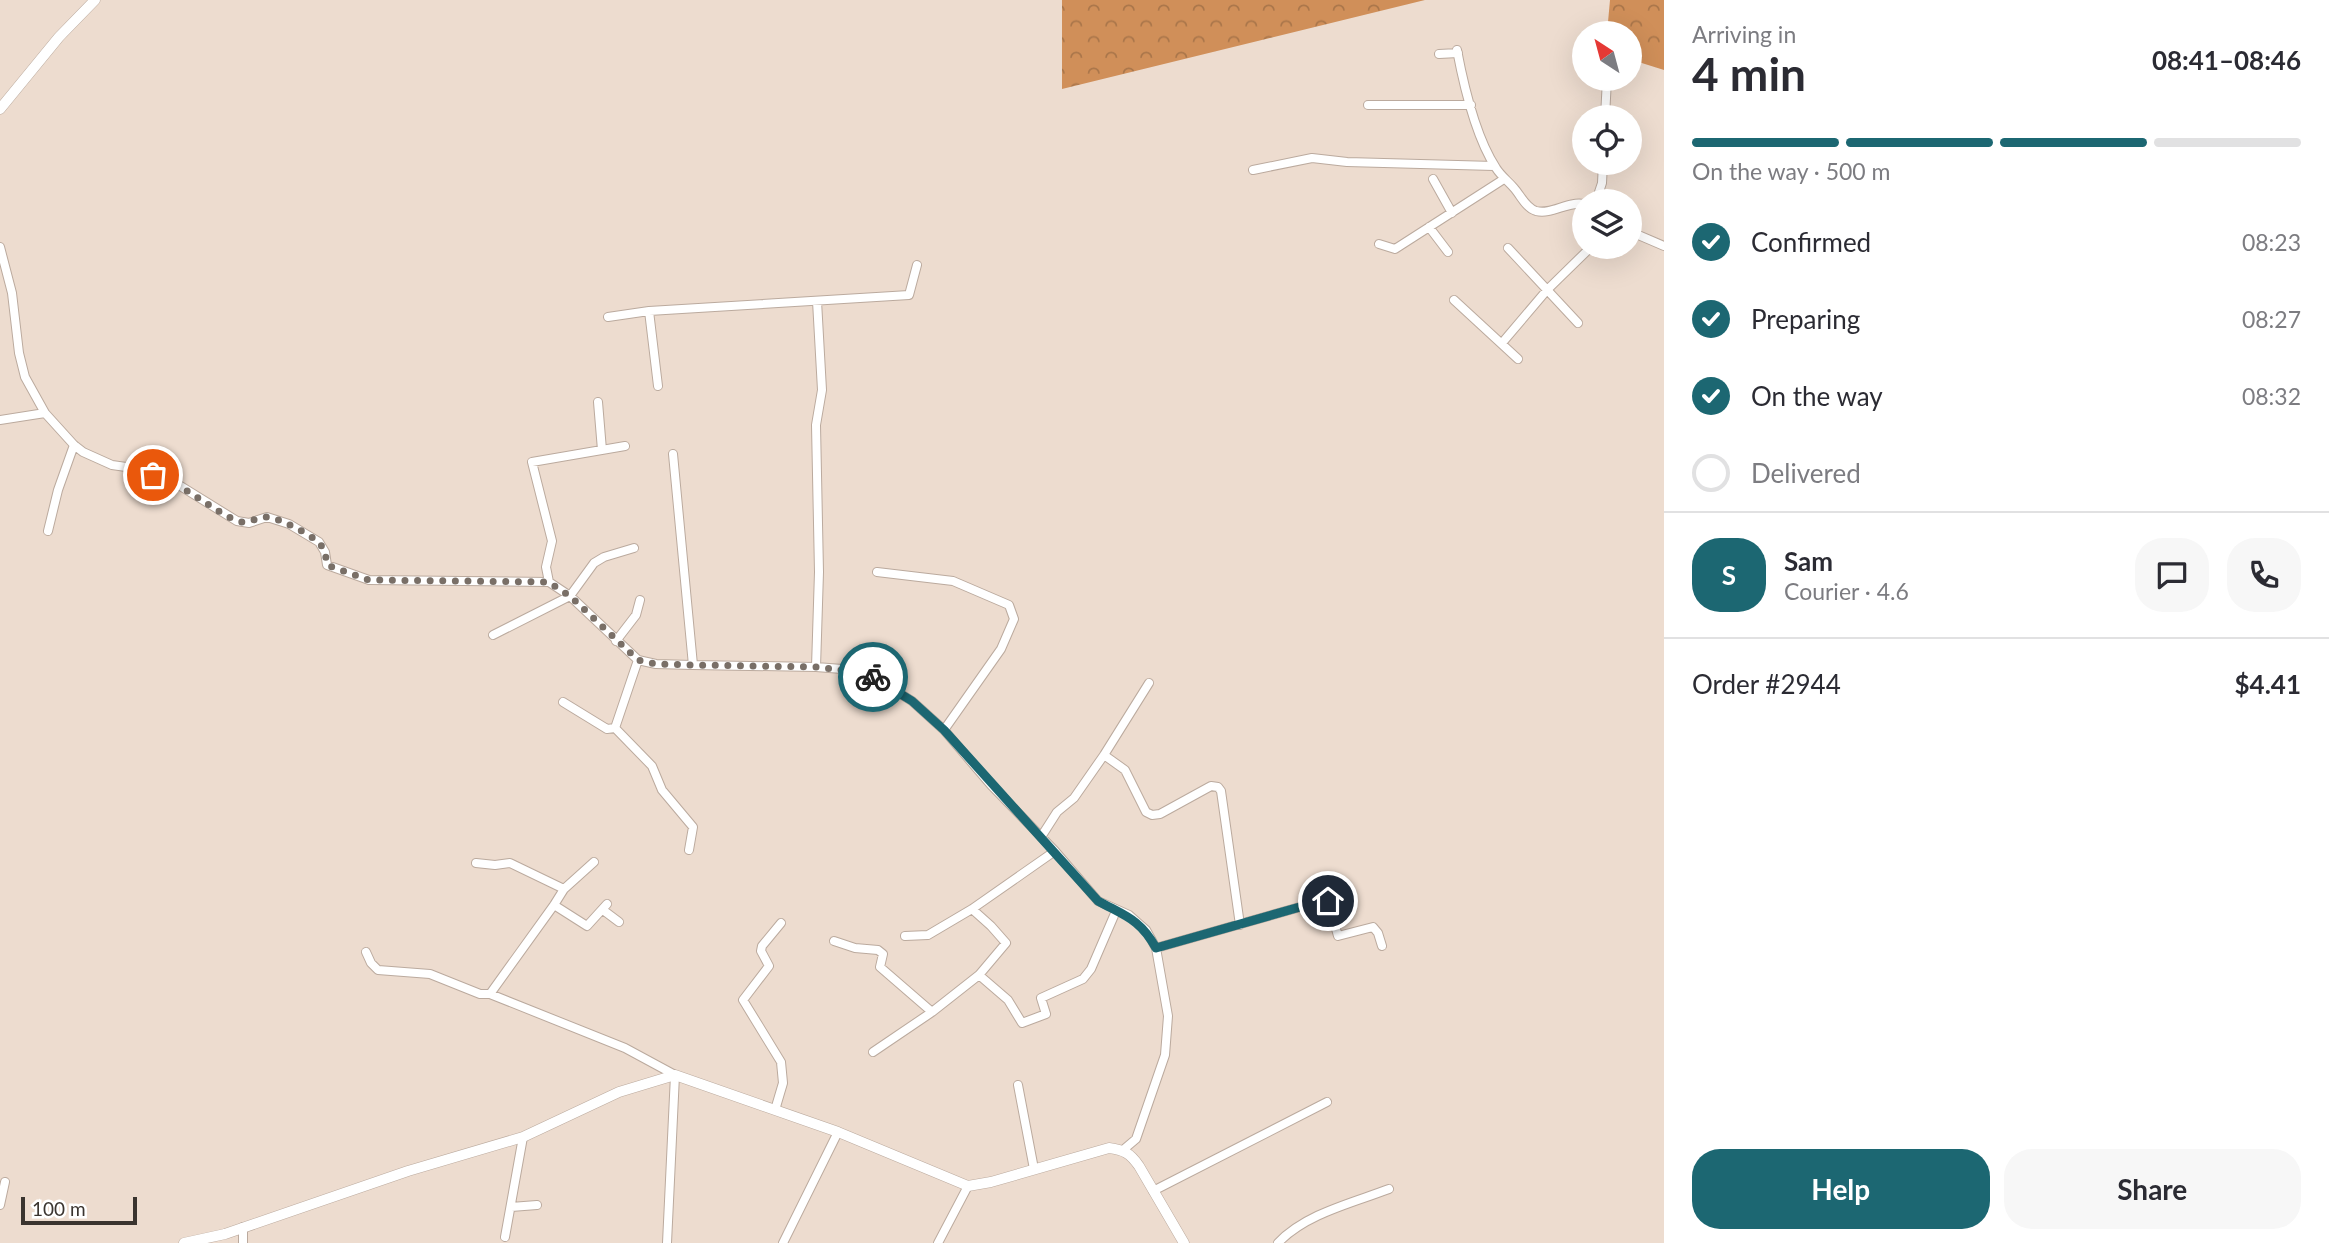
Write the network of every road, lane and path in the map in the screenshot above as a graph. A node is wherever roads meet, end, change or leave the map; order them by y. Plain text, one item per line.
1 (95, 0) edge
2 (1439, 54) dead end
3 (1368, 105) dead end
4 (1471, 105) junction
5 (0, 109) edge
6 (1494, 166) junction
7 (1253, 170) dead end
8 (1433, 179) dead end
9 (1504, 179) junction
10 (1572, 204) edge
11 (1452, 213) junction
12 (1429, 228) junction
13 (1642, 237) edge
14 (1379, 244) dead end
15 (1664, 246) edge
16 (0, 247) edge
17 (1508, 248) dead end
18 (1448, 252) dead end
19 (1578, 259) edge
20 (917, 265) dead end
21 (1547, 289) junction
22 (1454, 300) dead end
23 (817, 301) junction
24 (649, 311) junction
25 (608, 317) dead end
26 (1578, 323) dead end
27 (1502, 343) junction
28 (1518, 359) dead end
29 (658, 386) dead end
30 (598, 402) dead end
31 (45, 412) junction
32 (0, 420) edge
33 (74, 445) junction
34 (625, 446) dead end
35 (602, 450) junction
36 (673, 454) dead end
37 (48, 531) dead end
38 (634, 548) dead end
39 (877, 572) dead end
40 (548, 582) junction
41 (570, 596) junction
42 (640, 600) dead end
43 (493, 635) dead end
44 (616, 641) junction
45 (638, 660) junction
46 (693, 665) junction
47 (816, 667) junction
48 (1149, 683) dead end
49 (563, 702) dead end
50 (615, 728) junction
51 (944, 730) junction
52 (1104, 755) junction
53 (1041, 837) junction
54 (689, 850) dead end
55 (1055, 851) junction
56 (594, 862) dead end
57 (476, 863) dead end
58 (564, 889) junction
59 (554, 905) junction
60 (972, 909) junction
61 (1116, 911) junction
62 (619, 922) dead end
63 (781, 923) dead end
64 (1240, 925) junction
65 (905, 936) dead end
66 (834, 941) dead end
67 (1382, 946) dead end
68 (1156, 948) junction
69 (366, 952) dead end
70 (979, 975) junction
71 (490, 994) junction
72 (932, 1012) junction
73 (873, 1052) dead end
74 (675, 1075) junction
75 (1018, 1085) dead end
76 (1327, 1102) dead end
77 (775, 1110) junction
78 (838, 1132) junction
79 (523, 1137) junction
80 (1123, 1150) junction
81 (1034, 1169) junction
82 (5, 1182) dead end
83 (968, 1186) junction
84 (1388, 1189) dead end
85 (1153, 1191) junction
86 (0, 1205) edge
87 (537, 1205) dead end
88 (511, 1207) junction
89 (243, 1227) junction
90 (505, 1237) dead end
91 (184, 1243) edge
92 (243, 1243) edge
93 (667, 1243) edge
94 (783, 1243) edge
95 (938, 1243) edge
96 (1184, 1243) edge
97 (1278, 1243) edge

1 - 5 street
2 - 4 street
3 - 4 street
4 - 6 street
6 - 7 street
6 - 9 street
8 - 11 street
9 - 10 street
9 - 11 street
11 - 12 street
12 - 14 street
12 - 18 street
13 - 15 street
16 - 31 street
17 - 21 street
19 - 21 street
20 - 23 street
21 - 26 street
21 - 27 street
22 - 27 street
23 - 24 street
23 - 47 street
24 - 25 street
24 - 29 street
27 - 28 street
30 - 35 street
31 - 32 street
31 - 33 street
33 - 37 street
33 - 40 street
34 - 35 street
35 - 40 street
36 - 46 street
38 - 41 street
39 - 51 street
40 - 41 street
41 - 43 street
41 - 44 street
42 - 44 street
44 - 45 street
45 - 46 street
45 - 50 street
46 - 47 street
47 - 51 street
48 - 52 street
49 - 50 street
50 - 54 street
51 - 53 street
52 - 53 street
52 - 64 street
53 - 55 street
55 - 60 street
55 - 61 street
56 - 58 street
57 - 58 street
58 - 59 street
59 - 62 street
59 - 71 street
60 - 65 street
60 - 70 street
61 - 68 street
61 - 70 street
63 - 77 street
64 - 67 street
64 - 68 street
66 - 72 street
68 - 80 street
69 - 71 street
70 - 72 street
71 - 74 street
72 - 73 street
74 - 77 street
74 - 79 street
74 - 93 street
75 - 81 street
76 - 85 street
77 - 78 street
78 - 83 street
78 - 94 street
79 - 88 street
79 - 89 street
80 - 81 street
80 - 85 street
81 - 83 street
82 - 86 street
83 - 95 street
84 - 97 street
85 - 96 street
87 - 88 street
88 - 90 street
89 - 91 street
89 - 92 street

